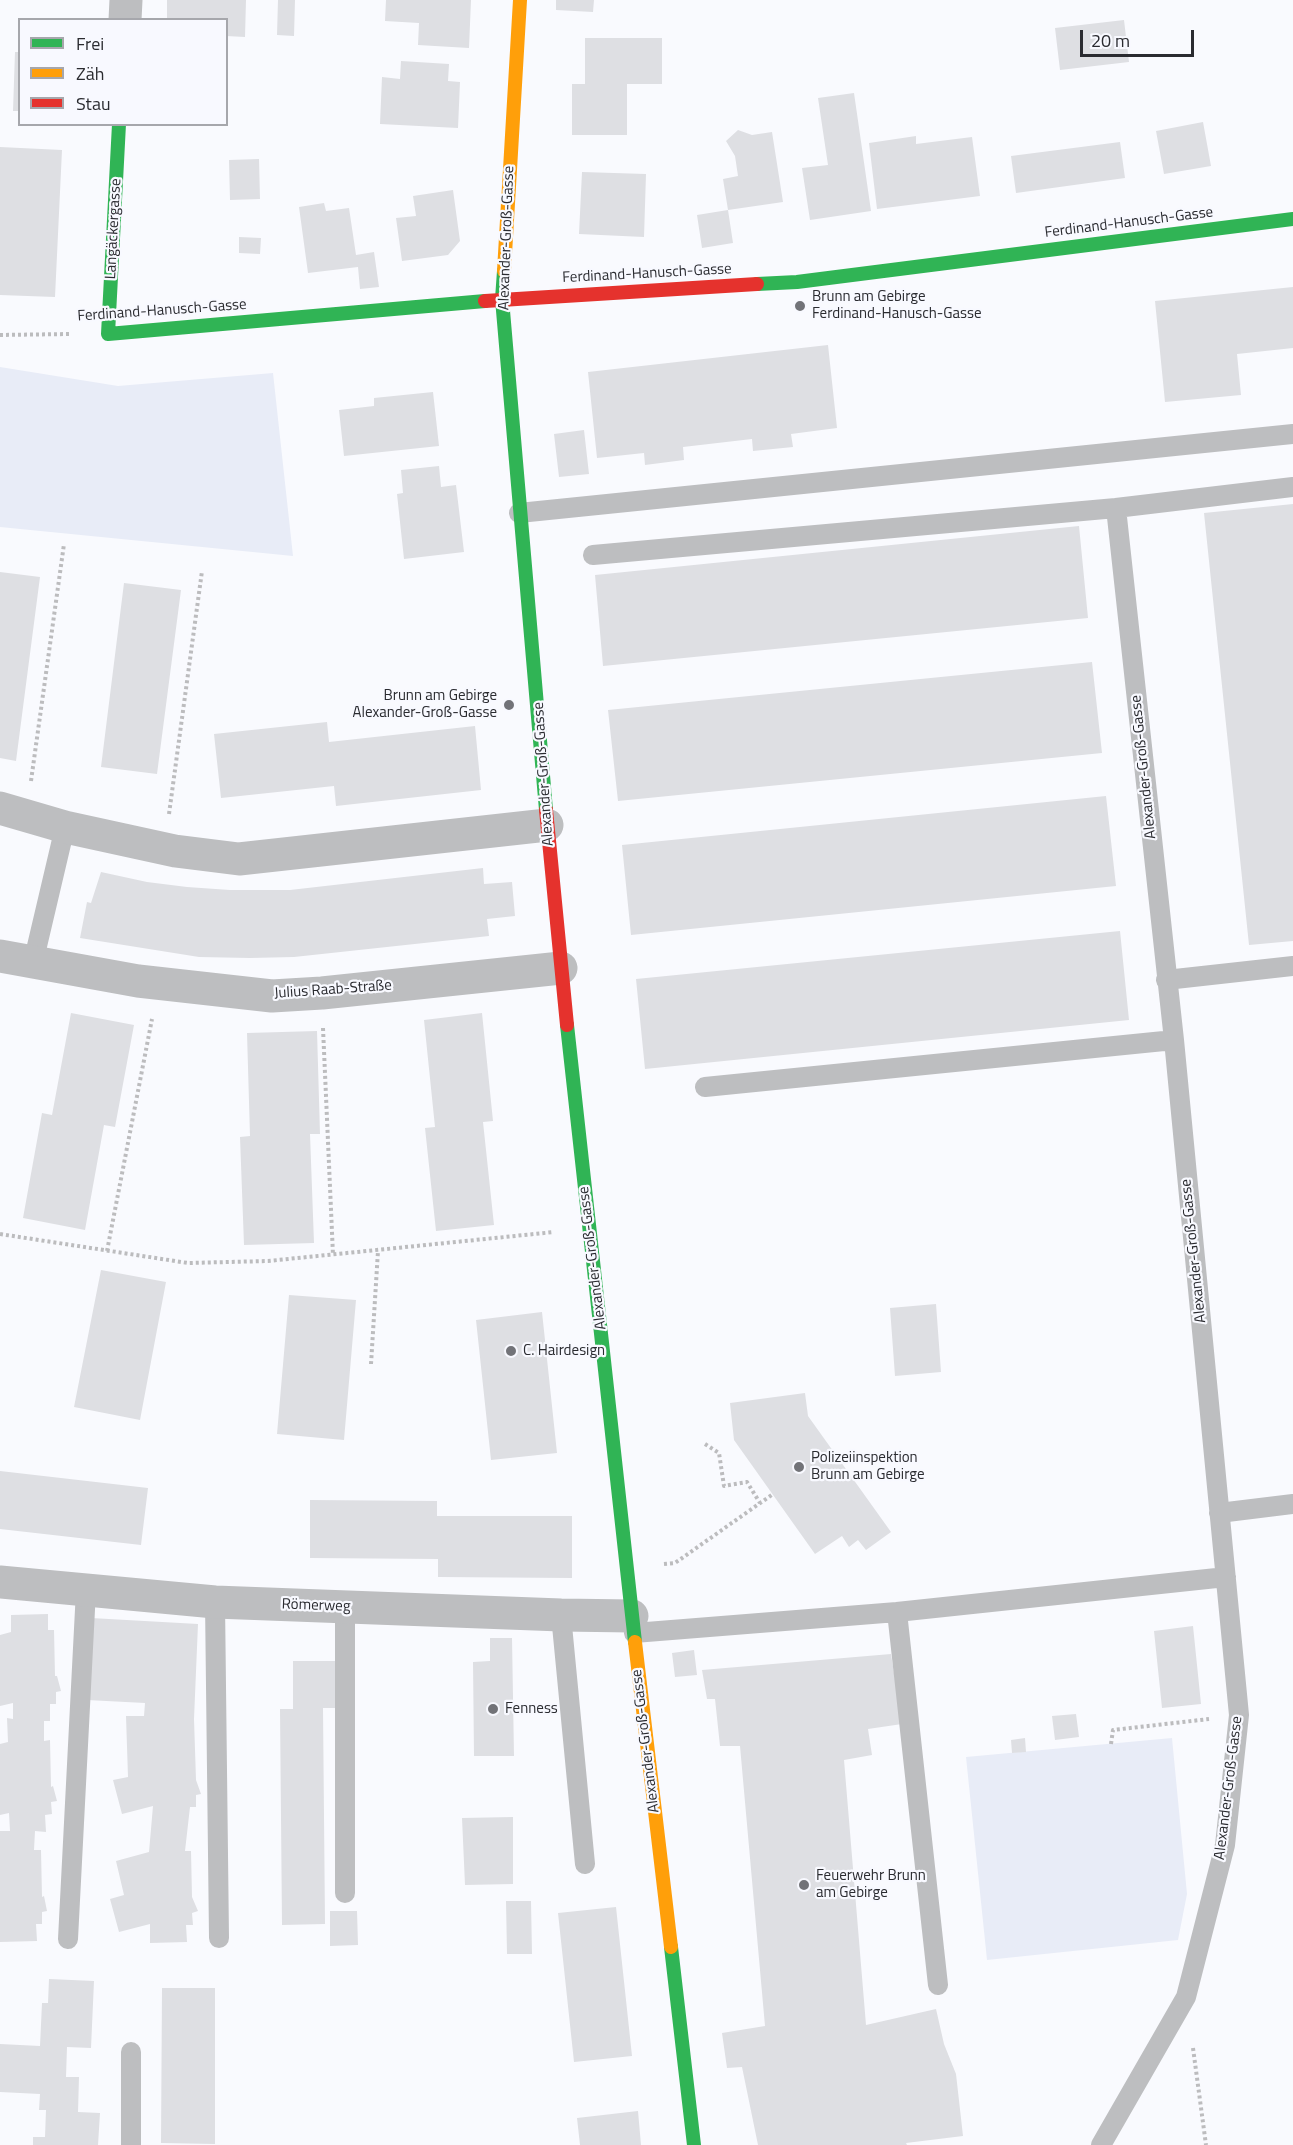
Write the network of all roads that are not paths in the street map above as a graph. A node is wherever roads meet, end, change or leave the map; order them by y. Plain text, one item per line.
1 (126, 0) edge
2 (520, 0) edge
3 (124, 18) edge
4 (119, 126) edge
5 (1293, 219) edge
6 (502, 299) junction
7 (108, 334) joint
8 (1293, 434) edge
9 (1293, 487) edge
10 (1116, 508) junction
11 (519, 513) junction
12 (593, 555) dead end
13 (13, 811) edge
14 (547, 825) junction
15 (65, 827) junction
16 (0, 956) edge
17 (33, 963) junction
18 (1293, 966) edge
19 (561, 968) junction
20 (1166, 980) junction
21 (1174, 1040) junction
22 (705, 1087) dead end
23 (1293, 1504) edge
24 (1219, 1513) junction
25 (1226, 1577) junction
26 (0, 1582) edge
27 (86, 1590) junction
28 (215, 1602) junction
29 (345, 1607) junction
30 (897, 1612) junction
31 (561, 1615) junction
32 (633, 1625) junction
33 (585, 1864) dead end
34 (345, 1893) dead end
35 (219, 1938) dead end
36 (68, 1939) dead end
37 (938, 1985) dead end
38 (131, 2052) dead end
39 (131, 2145) edge
40 (694, 2145) edge
41 (1101, 2145) edge

1 - 3 street
2 - 6 street, Alexander-Groß-Gasse
4 - 7 street, Langäckergasse
5 - 6 street, Ferdinand-Hanusch-Gasse
6 - 7 street, Ferdinand-Hanusch-Gasse
6 - 11 street, Alexander-Groß-Gasse
8 - 11 lane
9 - 10 lane
10 - 12 lane
10 - 20 lane, Alexander-Groß-Gasse
11 - 14 street, Alexander-Groß-Gasse
13 - 15 street
14 - 15 street
14 - 19 street, Alexander-Groß-Gasse
15 - 17 lane
16 - 17 street, Julius Raab-Straße
17 - 19 street, Julius Raab-Straße
18 - 20 lane
19 - 32 street, Alexander-Groß-Gasse
20 - 21 lane, Alexander-Groß-Gasse
21 - 22 lane
21 - 24 lane, Alexander-Groß-Gasse
23 - 24 lane
24 - 25 lane, Alexander-Groß-Gasse
25 - 30 lane
25 - 41 lane, Alexander-Groß-Gasse
26 - 27 street, Römerweg
27 - 28 street, Römerweg
27 - 36 lane
28 - 29 street, Römerweg
28 - 35 lane
29 - 31 street, Römerweg
29 - 34 lane
30 - 32 lane
30 - 37 lane
31 - 32 street, Römerweg
31 - 33 lane
32 - 40 street, Alexander-Groß-Gasse
38 - 39 lane

